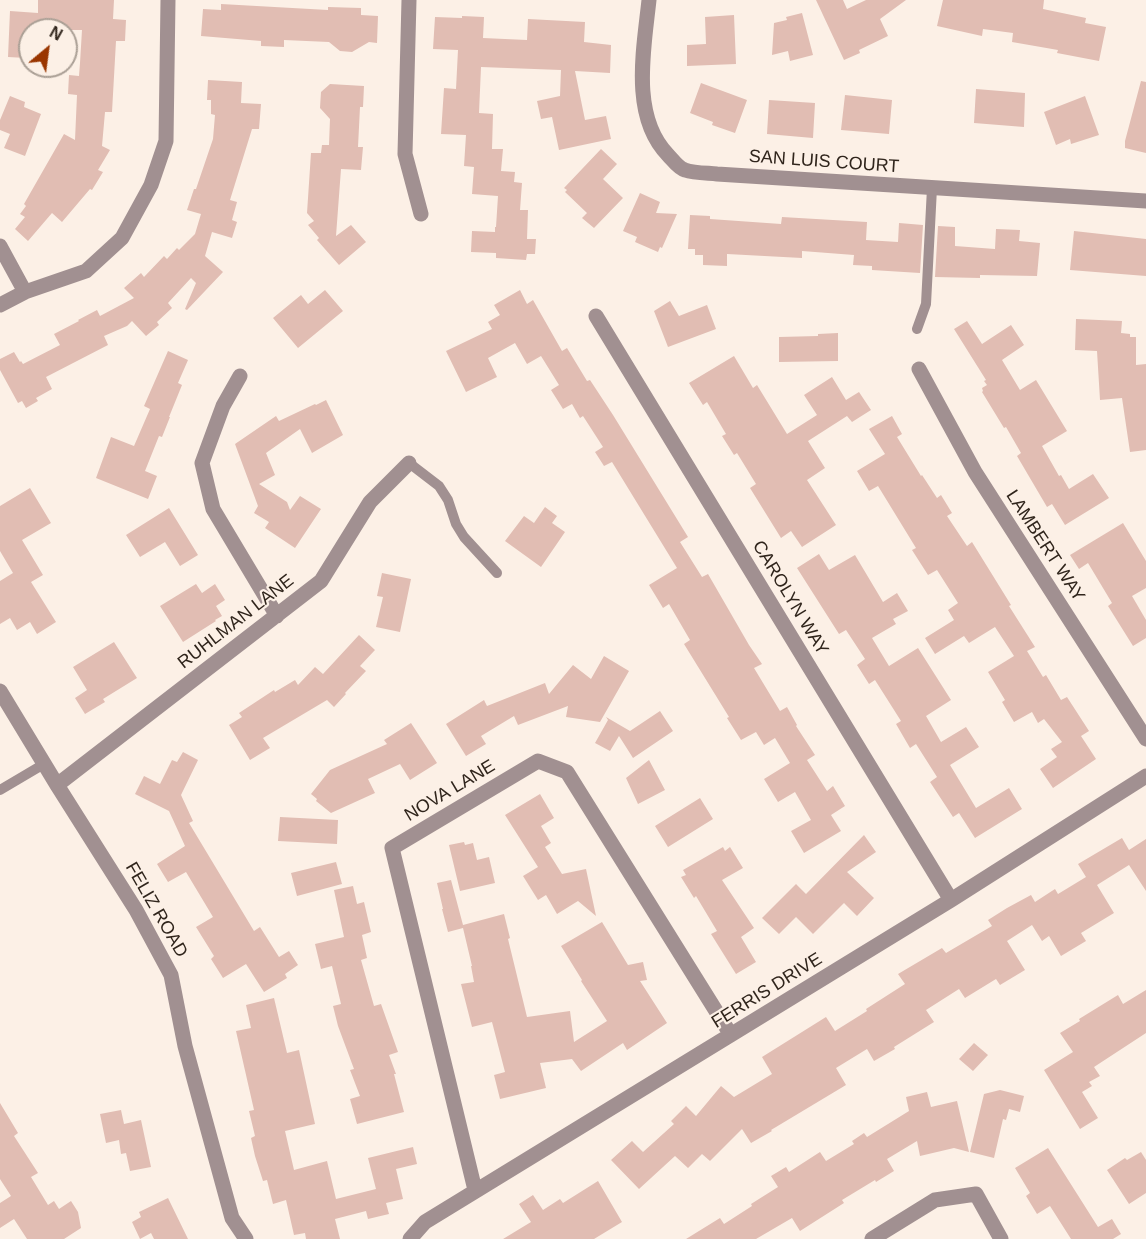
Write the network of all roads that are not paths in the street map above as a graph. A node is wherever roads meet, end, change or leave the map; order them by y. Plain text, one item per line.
1 (168, 0) edge
2 (409, 0) edge
3 (649, 0) edge
4 (932, 188) junction
5 (1146, 201) edge
6 (421, 214) dead end
7 (0, 246) edge
8 (25, 292) junction
9 (0, 305) edge
10 (596, 316) dead end
11 (917, 329) dead end
12 (919, 369) dead end
13 (240, 376) dead end
14 (409, 463) joint
15 (497, 573) dead end
16 (277, 616) junction
17 (0, 691) edge
18 (1146, 739) edge
19 (44, 764) junction
20 (1146, 776) edge
21 (57, 785) junction
22 (0, 790) edge
23 (951, 900) junction
24 (731, 1035) junction
25 (475, 1190) junction
26 (246, 1239) edge
27 (410, 1239) edge
28 (872, 1239) edge
29 (1001, 1239) edge

1 - 8 street
2 - 6 street
3 - 4 street, SAN LUIS COURT
4 - 5 street, SAN LUIS COURT
4 - 11 lane
7 - 8 street
8 - 9 street
10 - 23 street, CAROLYN WAY
12 - 18 street, LAMBERT WAY
13 - 16 street
14 - 15 lane
14 - 16 street, RUHLMAN LANE
16 - 21 street, RUHLMAN LANE
17 - 19 street, FELIZ ROAD
19 - 21 street, FELIZ ROAD
19 - 22 lane
20 - 23 street, FERRIS DRIVE
21 - 26 street, FELIZ ROAD
23 - 24 street, FERRIS DRIVE
24 - 25 street, FERRIS DRIVE
24 - 25 street, NOVA LANE
25 - 27 street, FERRIS DRIVE
28 - 29 street

